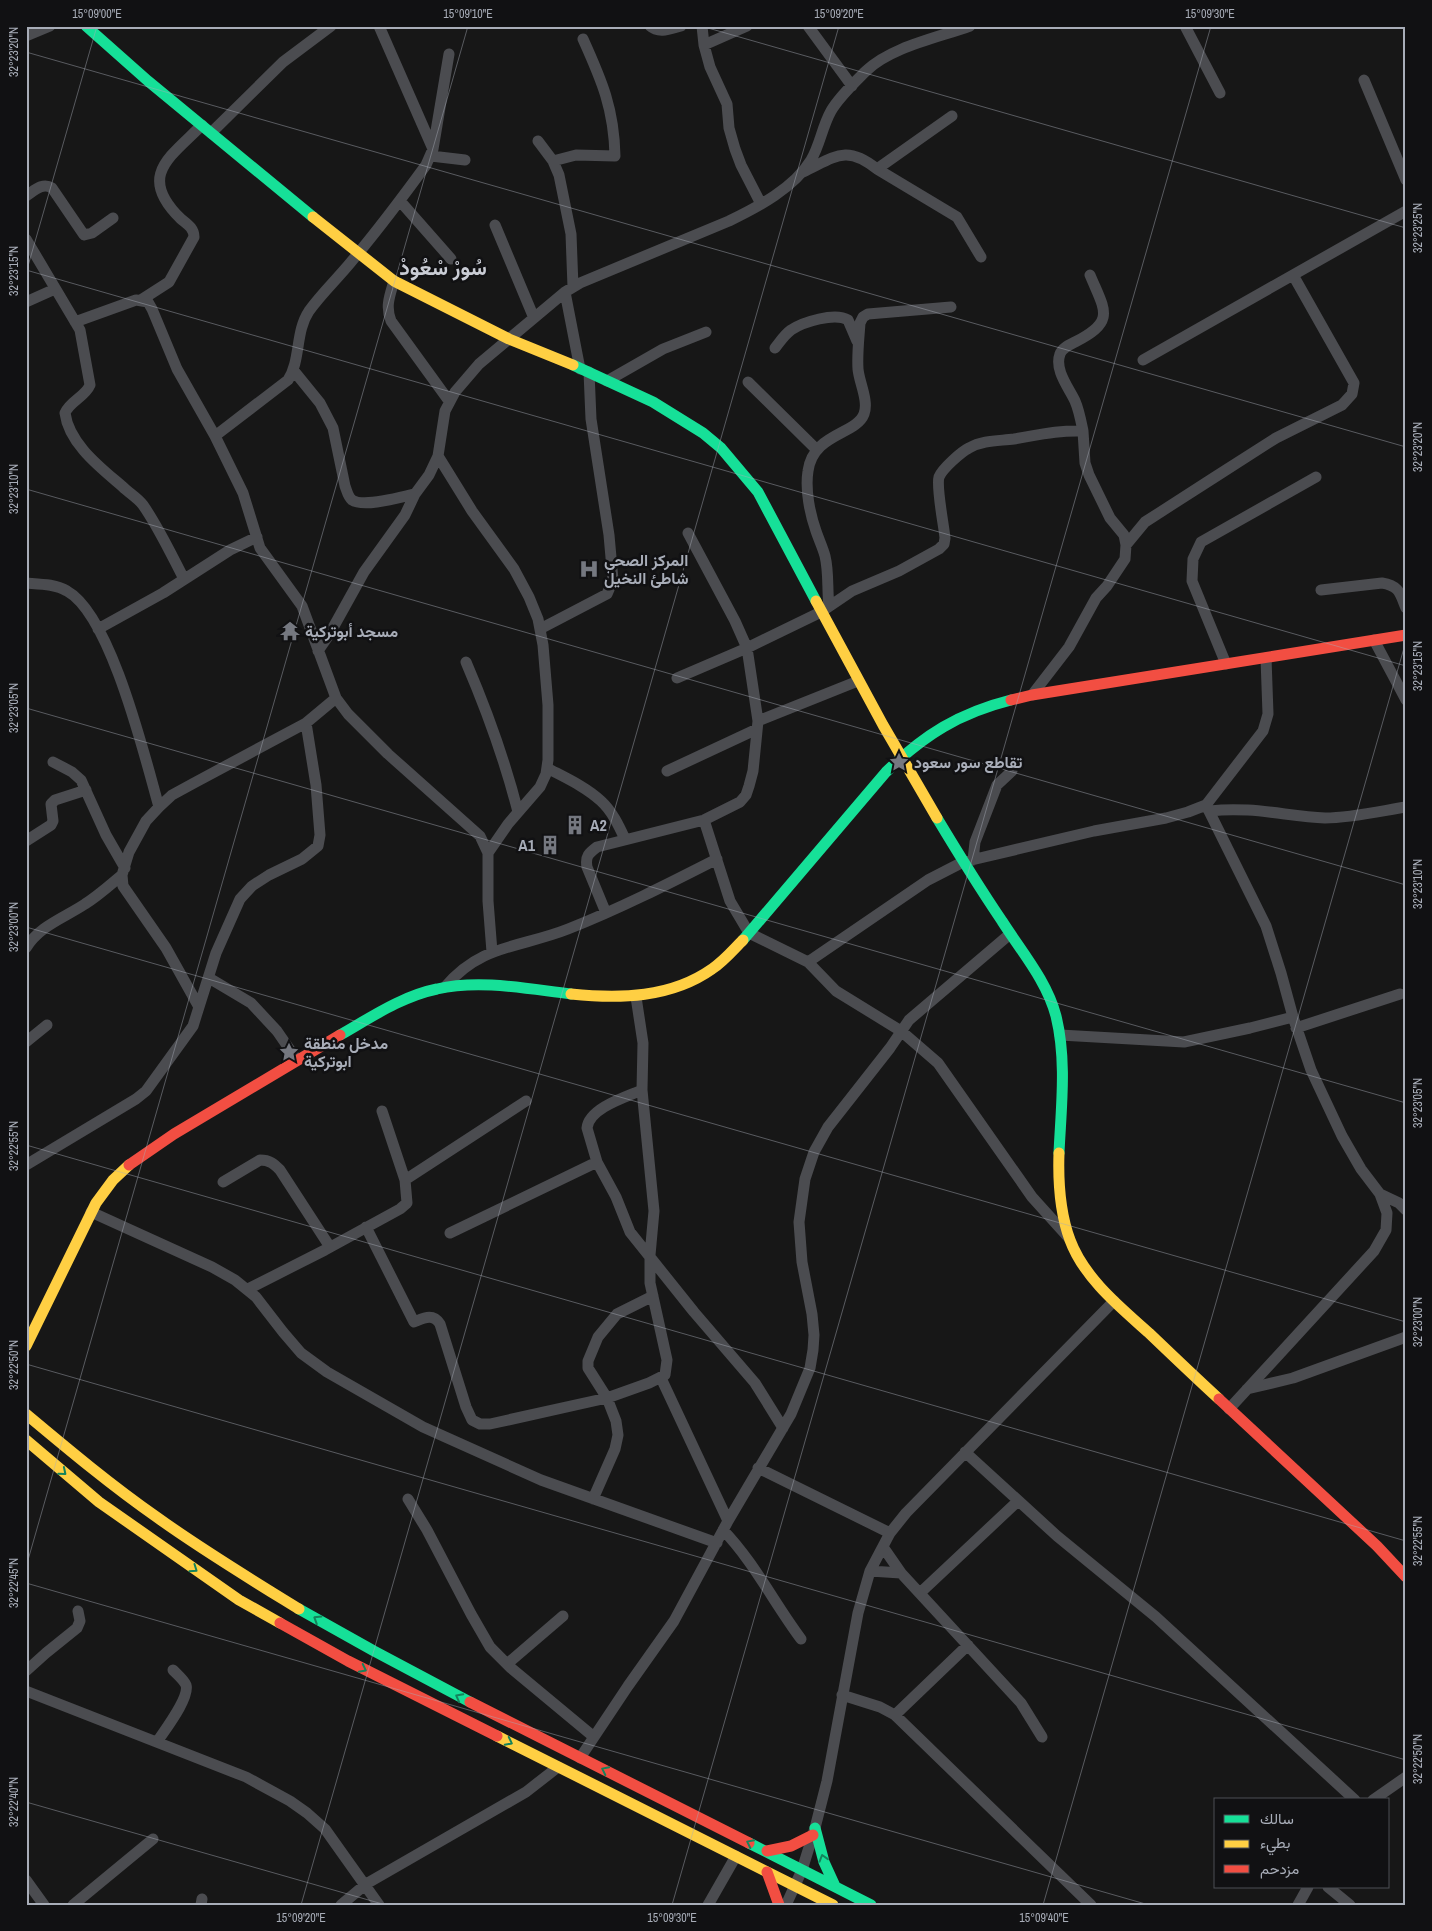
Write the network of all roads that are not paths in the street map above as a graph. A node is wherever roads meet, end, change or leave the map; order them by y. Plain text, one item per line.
1 (50, 26) edge
2 (86, 26) edge
3 (331, 26) edge
4 (379, 26) edge
5 (650, 26) edge
6 (681, 26) edge
7 (702, 26) edge
8 (748, 26) edge
9 (808, 26) edge
10 (970, 26) edge
11 (1185, 26) edge
12 (26, 36) edge
13 (583, 39) dead end
14 (704, 44) junction
15 (449, 54) dead end
16 (1364, 80) dead end
17 (852, 86) junction
18 (1220, 93) dead end
19 (952, 116) dead end
20 (202, 125) junction
21 (211, 133) junction
22 (538, 141) dead end
23 (432, 152) junction
24 (465, 160) dead end
25 (553, 161) junction
26 (878, 169) junction
27 (800, 174) junction
28 (1406, 180) edge
29 (26, 196) edge
30 (400, 201) junction
31 (761, 204) junction
32 (1406, 211) edge
33 (113, 218) dead end
34 (495, 225) dead end
35 (26, 239) edge
36 (358, 254) junction
37 (981, 257) dead end
38 (451, 259) dead end
39 (1090, 275) dead end
40 (1293, 275) junction
41 (394, 280) junction
42 (55, 289) junction
43 (569, 290) junction
44 (141, 300) junction
45 (26, 302) edge
46 (951, 307) dead end
47 (534, 318) junction
48 (75, 322) junction
49 (706, 332) dead end
50 (509, 339) junction
51 (858, 343) junction
52 (775, 348) dead end
53 (1143, 360) dead end
54 (294, 370) junction
55 (585, 370) junction
56 (607, 381) junction
57 (748, 382) dead end
58 (449, 401) junction
59 (1083, 431) junction
60 (215, 436) junction
61 (816, 450) junction
62 (438, 456) junction
63 (1316, 477) dead end
64 (415, 494) junction
65 (688, 533) dead end
66 (257, 537) junction
67 (1126, 545) junction
68 (184, 579) junction
69 (26, 583) edge
70 (1321, 590) dead end
71 (1406, 608) edge
72 (825, 609) junction
73 (98, 629) junction
74 (540, 629) junction
75 (1406, 635) edge
76 (1374, 640) junction
77 (748, 648) junction
78 (318, 651) junction
79 (1266, 658) junction
80 (466, 662) dead end
81 (1226, 664) junction
82 (677, 678) dead end
83 (858, 682) junction
84 (1032, 695) junction
85 (336, 698) junction
86 (1406, 700) edge
87 (306, 723) junction
88 (757, 725) junction
89 (902, 756) junction
90 (53, 762) dead end
91 (547, 768) junction
92 (667, 771) dead end
93 (1012, 771) dead end
94 (86, 790) junction
95 (159, 807) junction
96 (1406, 807) edge
97 (1208, 808) junction
98 (518, 812) junction
99 (704, 820) junction
100 (625, 838) junction
101 (26, 841) edge
102 (488, 853) junction
103 (717, 859) junction
104 (968, 861) junction
105 (123, 872) junction
106 (606, 913) junction
107 (749, 933) junction
108 (1010, 934) junction
109 (26, 948) edge
110 (492, 952) junction
111 (808, 962) junction
112 (209, 978) junction
113 (446, 987) junction
114 (1400, 994) dead end
115 (636, 997) junction
116 (199, 1007) junction
117 (1294, 1022) junction
118 (47, 1025) dead end
119 (902, 1031) junction
120 (1060, 1035) junction
121 (26, 1042) edge
122 (296, 1060) junction
123 (642, 1090) junction
124 (526, 1101) dead end
125 (382, 1111) dead end
126 (27, 1162) edge
127 (597, 1162) junction
128 (404, 1180) junction
129 (223, 1182) dead end
130 (1380, 1194) junction
131 (1406, 1210) edge
132 (91, 1212) junction
133 (366, 1227) junction
134 (450, 1233) dead end
135 (1070, 1240) junction
136 (330, 1247) junction
137 (650, 1255) junction
138 (248, 1289) junction
139 (653, 1296) junction
140 (1114, 1301) junction
141 (1406, 1337) edge
142 (26, 1346) edge
143 (661, 1378) junction
144 (1247, 1389) junction
145 (607, 1398) junction
146 (1229, 1409) junction
147 (26, 1414) edge
148 (783, 1428) junction
149 (27, 1442) edge
150 (966, 1452) junction
151 (758, 1468) junction
152 (408, 1499) dead end
153 (593, 1499) junction
154 (1018, 1501) junction
155 (725, 1525) junction
156 (890, 1533) junction
157 (717, 1543) junction
158 (883, 1546) junction
159 (870, 1571) junction
160 (901, 1573) junction
161 (1406, 1577) edge
162 (920, 1593) junction
163 (78, 1611) dead end
164 (563, 1616) dead end
165 (801, 1638) dead end
166 (968, 1645) junction
167 (507, 1664) junction
168 (173, 1670) dead end
169 (26, 1671) edge
170 (26, 1691) edge
171 (842, 1694) junction
172 (895, 1715) junction
173 (594, 1737) junction
174 (1042, 1737) dead end
175 (157, 1742) junction
176 (580, 1758) junction
177 (558, 1767) junction
178 (1406, 1777) edge
179 (1353, 1798) edge
180 (1376, 1798) edge
181 (814, 1831) junction
182 (153, 1839) dead end
183 (767, 1851) junction
184 (736, 1856) junction
185 (802, 1870) junction
186 (767, 1872) junction
187 (26, 1880) edge
188 (366, 1884) junction
189 (795, 1886) junction
190 (835, 1886) junction
191 (1307, 1888) edge
192 (1329, 1888) edge
193 (829, 1904) edge
194 (44, 1905) edge
195 (73, 1905) edge
196 (341, 1905) edge
197 (379, 1905) edge
198 (708, 1905) edge
199 (779, 1905) edge
200 (786, 1905) edge
201 (871, 1905) edge
202 (1091, 1905) edge
203 (1298, 1905) edge
204 (1350, 1905) edge

1 - 12 street
2 - 20 street
3 - 21 street
4 - 23 street
5 - 6 street
7 - 14 street
8 - 14 street
9 - 17 street
10 - 17 street
11 - 18 street
13 - 25 street
14 - 31 street
15 - 23 street
16 - 28 street
17 - 27 street
19 - 26 street
20 - 21 street
20 - 44 street
21 - 36 street
22 - 25 street
23 - 24 street
23 - 30 street
25 - 43 street
26 - 27 street
26 - 37 street
27 - 31 street
29 - 33 street
30 - 36 street
30 - 38 street
31 - 43 street
32 - 40 street
34 - 47 street
35 - 42 street
36 - 41 street
36 - 54 street
39 - 59 street
40 - 53 street
40 - 67 street
41 - 50 street
41 - 58 street
42 - 45 street
42 - 48 street
43 - 47 street
43 - 55 street
44 - 48 street
44 - 60 street
46 - 51 street
47 - 50 street
48 - 68 street
49 - 56 street
50 - 55 street
50 - 58 street
51 - 52 street
51 - 61 street
54 - 60 street
54 - 64 street
55 - 56 street
55 - 74 street
56 - 72 street
57 - 61 street
58 - 62 street
59 - 67 street
59 - 72 street
60 - 66 street
61 - 72 street
62 - 64 street
62 - 74 street
63 - 81 street
64 - 78 street
65 - 77 street
66 - 68 street
66 - 78 street
67 - 84 street
68 - 73 street
69 - 73 street
70 - 71 street
72 - 77 street
72 - 83 street
73 - 95 street
74 - 91 street
75 - 76 street
76 - 79 street
76 - 86 street
77 - 82 street
77 - 88 street
78 - 85 street
79 - 81 street
79 - 97 street
80 - 98 street
81 - 84 street
83 - 88 street
83 - 89 street
84 - 89 street
85 - 87 street
85 - 102 street
87 - 95 street
87 - 112 street
88 - 92 street
88 - 99 street
89 - 104 street
89 - 107 street
90 - 94 street
91 - 98 street
91 - 100 street
93 - 104 street
94 - 101 street
94 - 105 street
95 - 105 street
96 - 97 street
97 - 104 street
97 - 117 street
98 - 102 street
99 - 100 street
99 - 103 street
100 - 106 street
102 - 110 street
103 - 106 street
103 - 107 street
104 - 108 street
104 - 111 street
105 - 109 street
105 - 116 street
106 - 110 street
107 - 111 street
107 - 115 street
108 - 119 street
108 - 120 street
110 - 113 street
111 - 119 street
112 - 116 street
112 - 122 street
113 - 115 street
113 - 122 street
114 - 117 street
115 - 123 street
116 - 126 street
117 - 120 street
117 - 130 street
118 - 121 street
119 - 135 street
119 - 148 street
120 - 135 street
122 - 132 street
123 - 127 street
123 - 137 street
124 - 128 street
125 - 128 street
127 - 134 street
127 - 137 street
128 - 133 street
129 - 136 street
130 - 131 street
130 - 144 street
132 - 138 street
132 - 142 street
133 - 136 street
133 - 145 street
135 - 140 street
136 - 138 street
137 - 139 street
137 - 148 street
138 - 153 street
139 - 143 street
139 - 145 street
140 - 146 street
140 - 150 street
141 - 144 street
143 - 145 street
143 - 155 street
144 - 146 street
145 - 153 street
146 - 161 street
176 -> 147 street
148 - 151 street
149 -> 177 street
150 - 154 street
150 - 156 street
151 - 155 street
151 - 156 street
152 - 167 street
153 - 157 street
154 - 162 street
154 - 179 street
155 - 157 street
155 - 165 street
156 - 158 street
157 - 173 street
158 - 159 street
158 - 160 street
159 - 160 street
159 - 171 street
160 - 162 street
162 - 166 street
163 - 169 street
164 - 167 street
166 - 172 street
166 - 174 street
167 - 173 street
168 - 175 street
170 - 175 street
171 - 172 street
171 - 181 street
172 - 202 street
173 - 176 street
175 - 188 street
183 -> 176 street
177 - 184 street
177 - 188 street
178 - 180 street
181 - 183 street
181 - 185 street
190 -> 181 street
182 - 195 street
183 - 185 street
184 - 186 street
184 - 198 street
185 - 189 street
185 - 190 street
186 - 189 street
186 - 199 street
187 - 194 street
188 - 196 street
188 - 197 street
189 - 193 street
189 - 200 street
190 - 201 street
191 - 203 street
192 - 204 street

